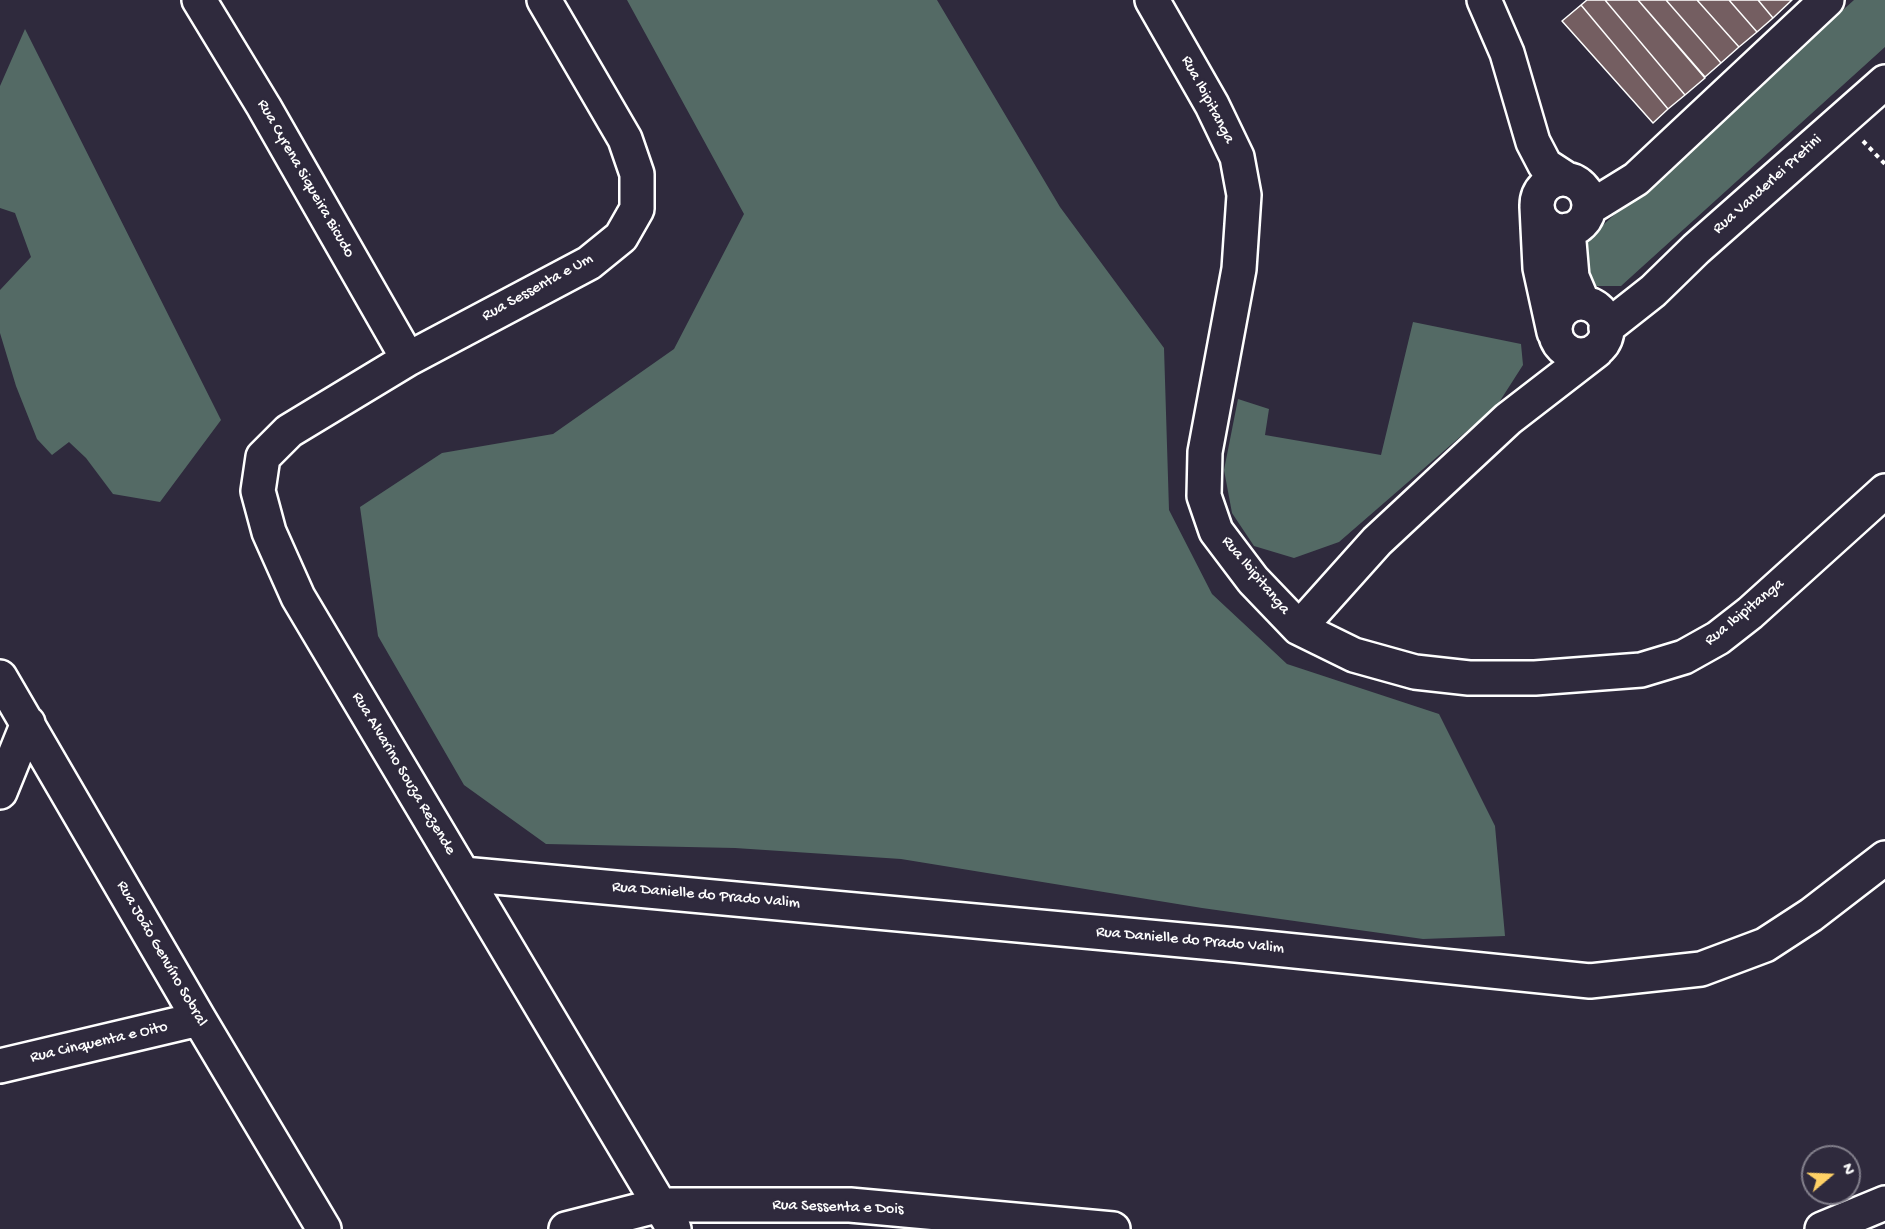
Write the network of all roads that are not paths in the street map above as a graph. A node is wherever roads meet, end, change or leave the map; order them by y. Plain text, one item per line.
1 (199, 0) edge
2 (544, 0) edge
3 (1152, 0) edge
4 (1484, 0) edge
5 (1827, 0) edge
6 (1885, 82) edge
7 (1563, 200) junction
8 (1595, 322) junction
9 (1556, 336) junction
10 (408, 359) junction
11 (1509, 418) junction
12 (1885, 491) edge
13 (1299, 628) junction
14 (0, 677) edge
15 (28, 723) junction
16 (0, 792) edge
17 (1885, 858) edge
18 (463, 874) junction
19 (199, 1019) junction
20 (0, 1066) edge
21 (1885, 1203) edge
22 (667, 1217) edge
23 (324, 1229) edge
24 (566, 1229) edge
25 (1113, 1229) edge
26 (1822, 1229) edge

1 - 10 street, Rua Cyrena Siqueira Bicudo
2 - 10 street, Rua Sessenta e Um
3 - 13 street, Rua Ibipitanga
4 - 7 street
5 - 7 street
6 - 8 street, Rua Vanderlei Pretini
7 - 8 street
7 - 9 street
8 - 9 street
8 - 9 street
8 - 11 street
9 - 11 street
10 - 18 street, Rua Alvarino Souza Rezende
11 - 13 street
12 - 13 street, Rua Ibipitanga
14 - 15 street, Rua João Genuíno Sobral
15 - 16 street
15 - 19 street, Rua João Genuíno Sobral
17 - 18 street, Rua Danielle do Prado Valim
18 - 22 street, Rua Alvarino Souza Rezende
19 - 20 street, Rua Cinquenta e Oito
19 - 23 street, Rua João Genuíno Sobral
21 - 26 street
22 - 24 street, Rua Sessenta e Dois
22 - 25 street, Rua Sessenta e Dois

